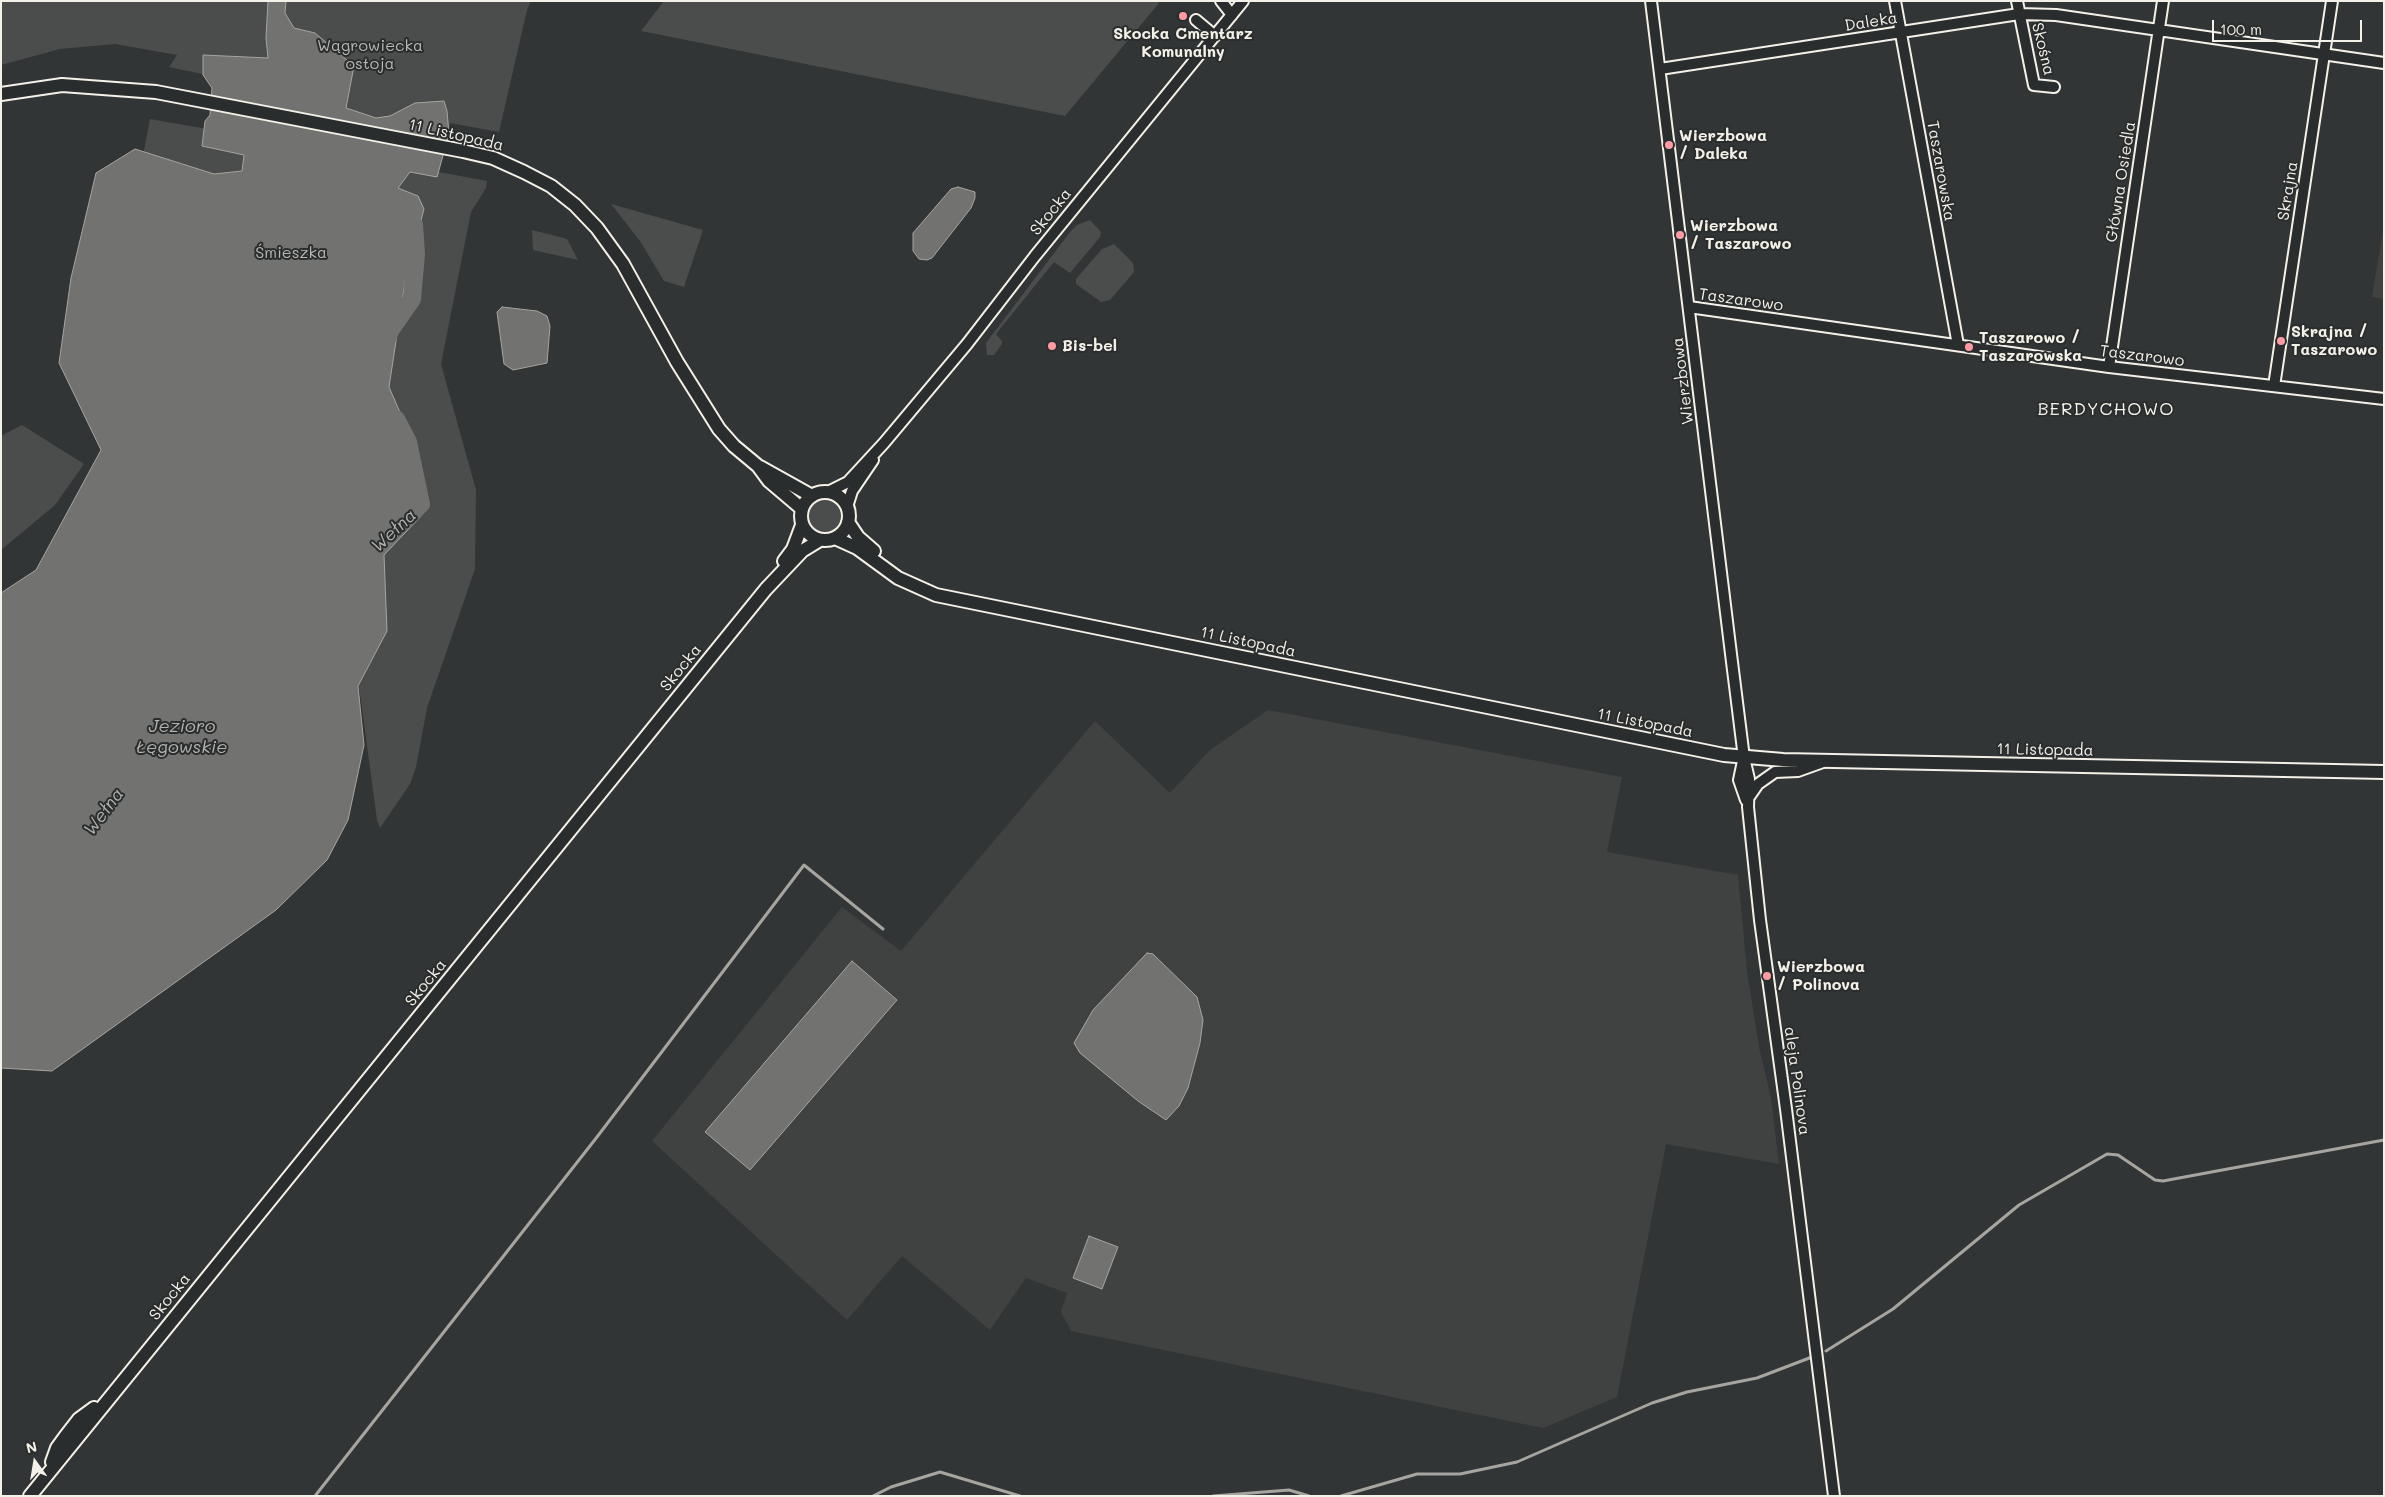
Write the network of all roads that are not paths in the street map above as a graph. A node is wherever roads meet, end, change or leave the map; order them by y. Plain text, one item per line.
1 (1221, 1) edge
2 (1243, 1) edge
3 (1651, 1) edge
4 (1895, 1) edge
5 (2017, 1) edge
6 (2163, 1) edge
7 (2332, 1) edge
8 (2019, 14) junction
9 (1232, 15) junction
10 (1196, 20) dead end
11 (2159, 30) junction
12 (1901, 32) junction
13 (1215, 36) junction
14 (2324, 54) junction
15 (2384, 63) edge
16 (1660, 69) junction
17 (2054, 87) dead end
18 (1, 94) edge
19 (1689, 307) junction
20 (1958, 345) junction
21 (2109, 367) junction
22 (2274, 386) junction
23 (2384, 399) edge
24 (884, 443) junction
25 (758, 466) junction
26 (828, 492) junction
27 (812, 496) junction
28 (847, 508) junction
29 (802, 509) junction
30 (848, 522) junction
31 (802, 526) junction
32 (835, 538) junction
33 (820, 540) junction
34 (914, 586) junction
35 (766, 589) junction
36 (1744, 758) junction
37 (1825, 761) junction
38 (2384, 772) edge
39 (1748, 802) junction
40 (30, 1496) edge
41 (1834, 1496) edge

1 - 9 street
2 - 9 street, Skocka
3 - 16 street, Wierzbowa
4 - 12 street, Taszarowska
5 - 8 street, Skośna
6 - 11 street, Główna Osiedla
7 - 14 street, Skrajna
8 - 11 street, Daleka
8 - 12 street, Daleka
8 - 17 street, Skośna
9 - 13 street, Skocka
10 - 13 street
11 - 14 street, Daleka
11 - 21 street, Główna Osiedla
12 - 16 street, Daleka
12 - 20 street, Taszarowska
13 - 24 street, Skocka
14 - 15 street, Daleka
14 - 22 street, Skrajna
16 - 19 street, Wierzbowa
18 - 25 main road, 11 Listopada
19 - 20 street, Taszarowo
19 - 36 street, Wierzbowa
20 - 21 street, Taszarowo
21 - 22 street, Taszarowo
22 - 23 street, Taszarowo
24 - 26 street, Skocka
24 - 28 street, Skocka
25 - 27 main road, 11 Listopada
25 - 29 main road, 11 Listopada
26 - 27 main road
26 - 28 main road
27 - 29 main road
28 - 30 main road
29 - 31 main road
30 - 32 main road
30 - 34 main road, 11 Listopada
31 - 33 main road
31 - 35 main road, Skocka
32 - 33 main road
32 - 34 main road, 11 Listopada
33 - 35 main road, Skocka
34 - 36 main road, 11 Listopada
35 - 40 main road, Skocka
36 - 37 main road, 11 Listopada
36 - 39 street, aleja Polinova
37 - 38 main road, 11 Listopada
37 - 39 street
39 - 41 street, aleja Polinova

